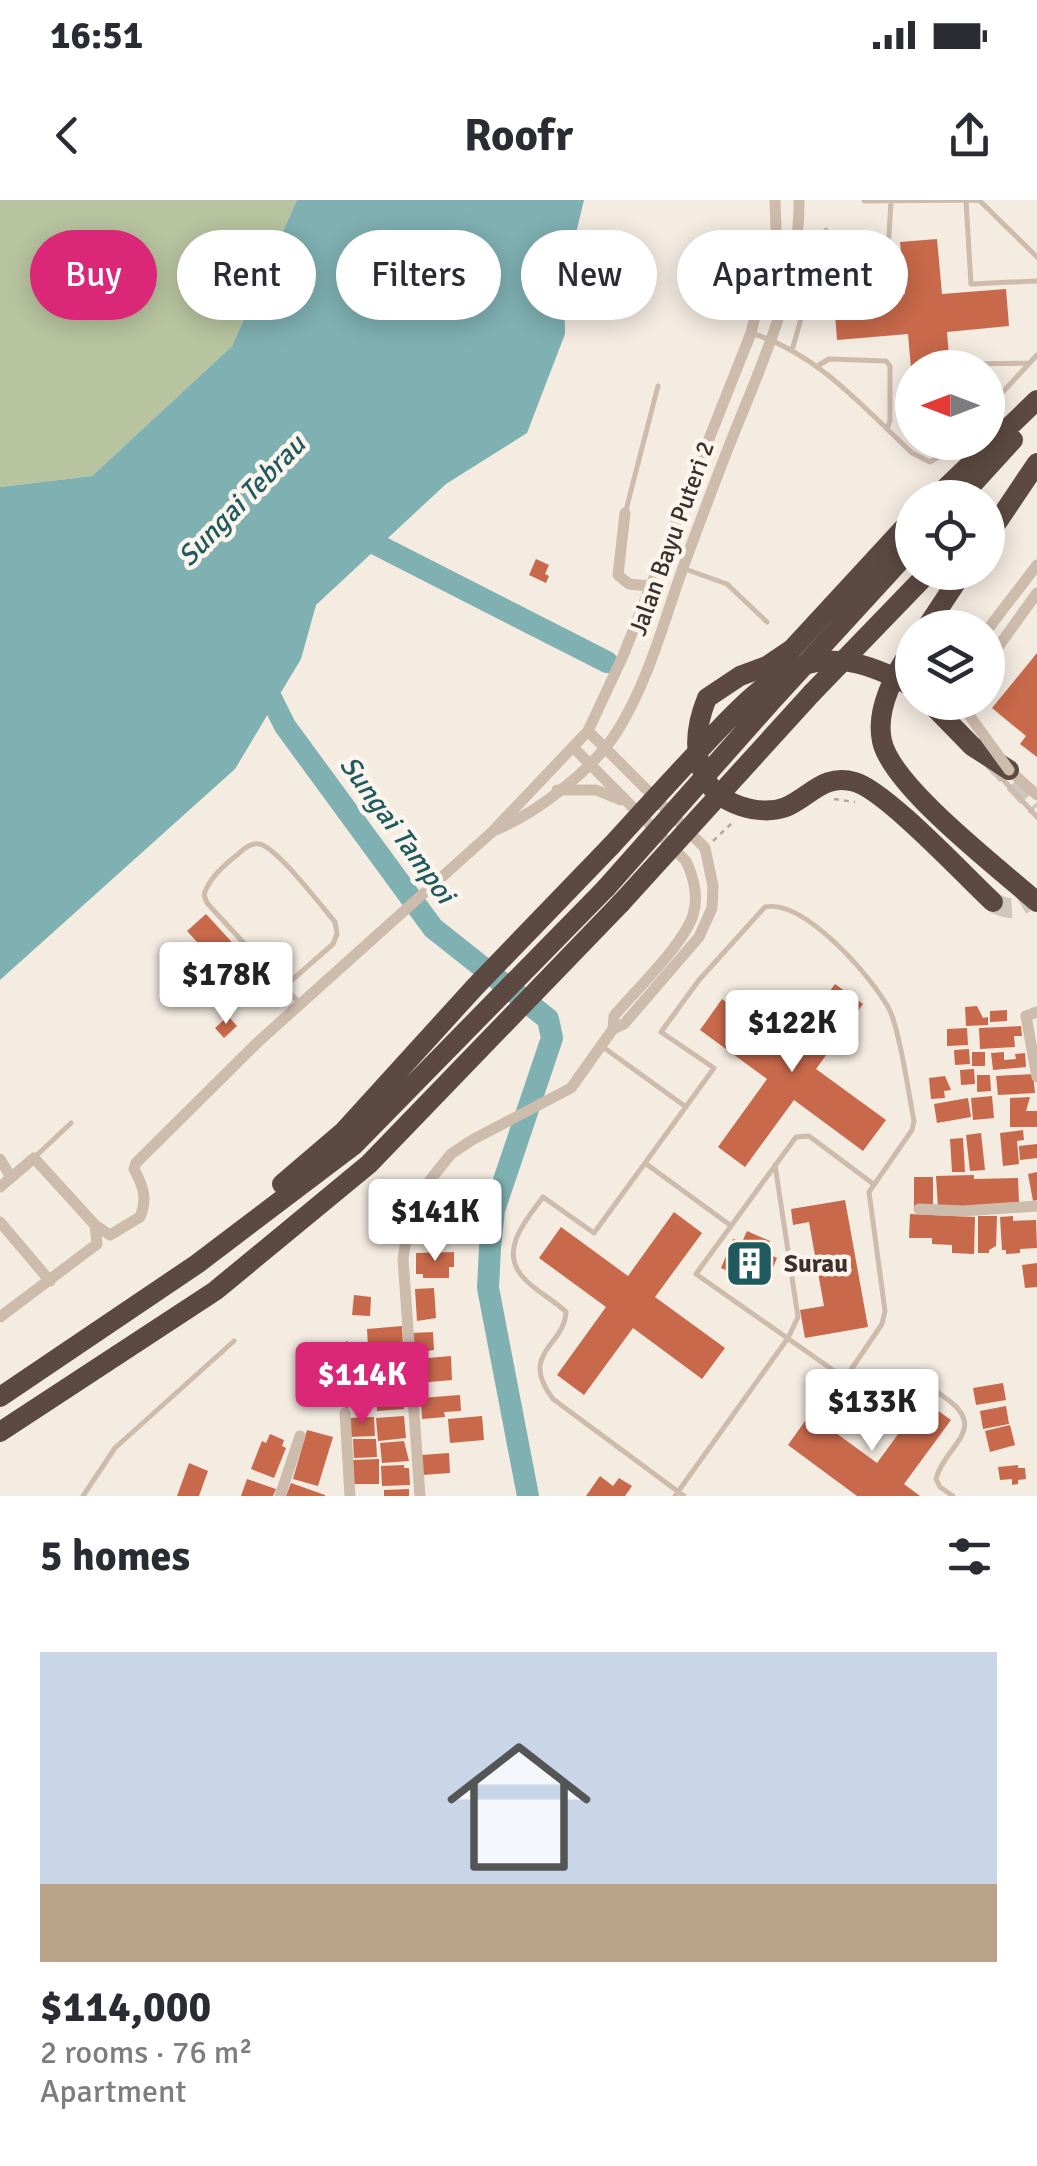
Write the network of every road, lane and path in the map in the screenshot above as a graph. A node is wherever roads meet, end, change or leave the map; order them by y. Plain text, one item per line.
1 (775, 200) edge
2 (799, 200) edge
3 (966, 200) edge
4 (864, 201) edge
5 (891, 201) edge
6 (889, 230) edge
7 (1037, 256) edge
8 (1037, 282) edge
9 (801, 320) edge
10 (752, 333) junction
11 (772, 340) junction
12 (792, 348) junction
13 (1037, 354) edge
14 (1005, 363) edge
15 (1029, 363) junction
16 (819, 365) junction
17 (658, 386) dead end
18 (1005, 389) edge
19 (1037, 400) edge
20 (1037, 414) edge
21 (887, 429) junction
22 (895, 436) edge
23 (1037, 463) edge
24 (954, 480) edge
25 (976, 480) edge
26 (1005, 496) edge
27 (1005, 511) edge
28 (625, 513) joint
29 (895, 537) edge
30 (1037, 565) edge
31 (895, 567) edge
32 (682, 568) junction
33 (649, 586) junction
34 (912, 590) edge
35 (1037, 593) edge
36 (1003, 610) edge
37 (767, 622) dead end
38 (1005, 638) edge
39 (895, 674) edge
40 (895, 690) edge
41 (947, 720) edge
42 (973, 720) edge
43 (588, 731) junction
44 (972, 746) junction
45 (606, 747) junction
46 (573, 748) junction
47 (589, 765) junction
48 (1009, 770) junction
49 (558, 790) junction
50 (1037, 795) edge
51 (632, 806) junction
52 (1037, 816) edge
53 (492, 832) junction
54 (993, 902) dead end
55 (1037, 902) edge
56 (284, 987) junction
57 (302, 1005) junction
58 (1037, 1012) edge
59 (613, 1029) junction
60 (601, 1046) junction
61 (1037, 1076) edge
62 (686, 1107) junction
63 (71, 1124) dead end
64 (349, 1138) junction
65 (34, 1158) junction
66 (0, 1159) edge
67 (646, 1162) junction
68 (775, 1165) junction
69 (11, 1177) junction
70 (872, 1184) junction
71 (0, 1187) edge
72 (1037, 1206) edge
73 (919, 1209) dead end
74 (0, 1222) edge
75 (95, 1224) junction
76 (730, 1225) junction
77 (50, 1281) junction
78 (0, 1317) edge
79 (788, 1338) junction
80 (234, 1340) dead end
81 (846, 1377) junction
82 (0, 1397) edge
83 (344, 1414) dead end
84 (0, 1432) edge
85 (300, 1436) dead end
86 (679, 1495) edge
87 (83, 1496) edge
88 (280, 1496) edge
89 (350, 1496) edge
90 (420, 1496) edge
91 (953, 1496) edge

1 - 10 street, Jalan Bayu Puteri 2
2 - 11 street, Jalan Bayu Puteri 2
3 - 5 lane
3 - 7 lane
3 - 8 lane
4 - 5 lane
5 - 6 lane
9 - 12 lane
10 - 11 lane
10 - 33 street, Jalan Bayu Puteri 2
11 - 12 lane
11 - 32 street, Jalan Bayu Puteri 2
12 - 16 lane
13 - 15 lane
14 - 15 lane
15 - 18 lane
16 - 21 lane
16 - 21 lane
17 - 28 lane
19 - 24 highway
20 - 25 highway
21 - 22 lane
23 - 26 highway
23 - 27 highway
28 - 33 street
29 - 54 highway
30 - 36 street
31 - 64 highway, bridge
32 - 37 lane
32 - 45 street, Jalan Bayu Puteri 2
33 - 43 street, Jalan Bayu Puteri 2
34 - 84 highway, bridge
35 - 38 street
39 - 64 highway, bridge
40 - 55 highway
41 - 44 highway
42 - 48 street, bridge
43 - 45 street
43 - 46 street, Jalan Bayu Puteri 2
44 - 48 highway
44 - 52 lane
45 - 47 street, Jalan Bayu Puteri 2
45 - 59 street
46 - 47 street
46 - 53 street, Jalan Bayu Puteri 2
47 - 49 street, Jalan Bayu Puteri 2
47 - 51 street
48 - 50 street
49 - 51 street
49 - 53 street, Jalan Bayu Puteri 2
51 - 59 street
53 - 57 street, Jalan Bayu Puteri 2
56 - 56 lane
56 - 57 lane
57 - 75 street, Jalan Bayu Puteri 2
58 - 61 street
59 - 60 street
60 - 62 lane
60 - 90 street
62 - 67 lane
62 - 70 lane
63 - 65 lane
64 - 82 highway
65 - 69 street
65 - 75 street
66 - 69 street
67 - 76 lane
67 - 86 lane
68 - 70 lane
68 - 76 lane
68 - 79 lane
69 - 71 street
70 - 81 lane
72 - 73 street
74 - 77 street
75 - 77 street
76 - 79 lane
77 - 78 street
79 - 81 lane
79 - 86 lane
80 - 87 lane
81 - 91 lane
83 - 89 street
85 - 88 street

